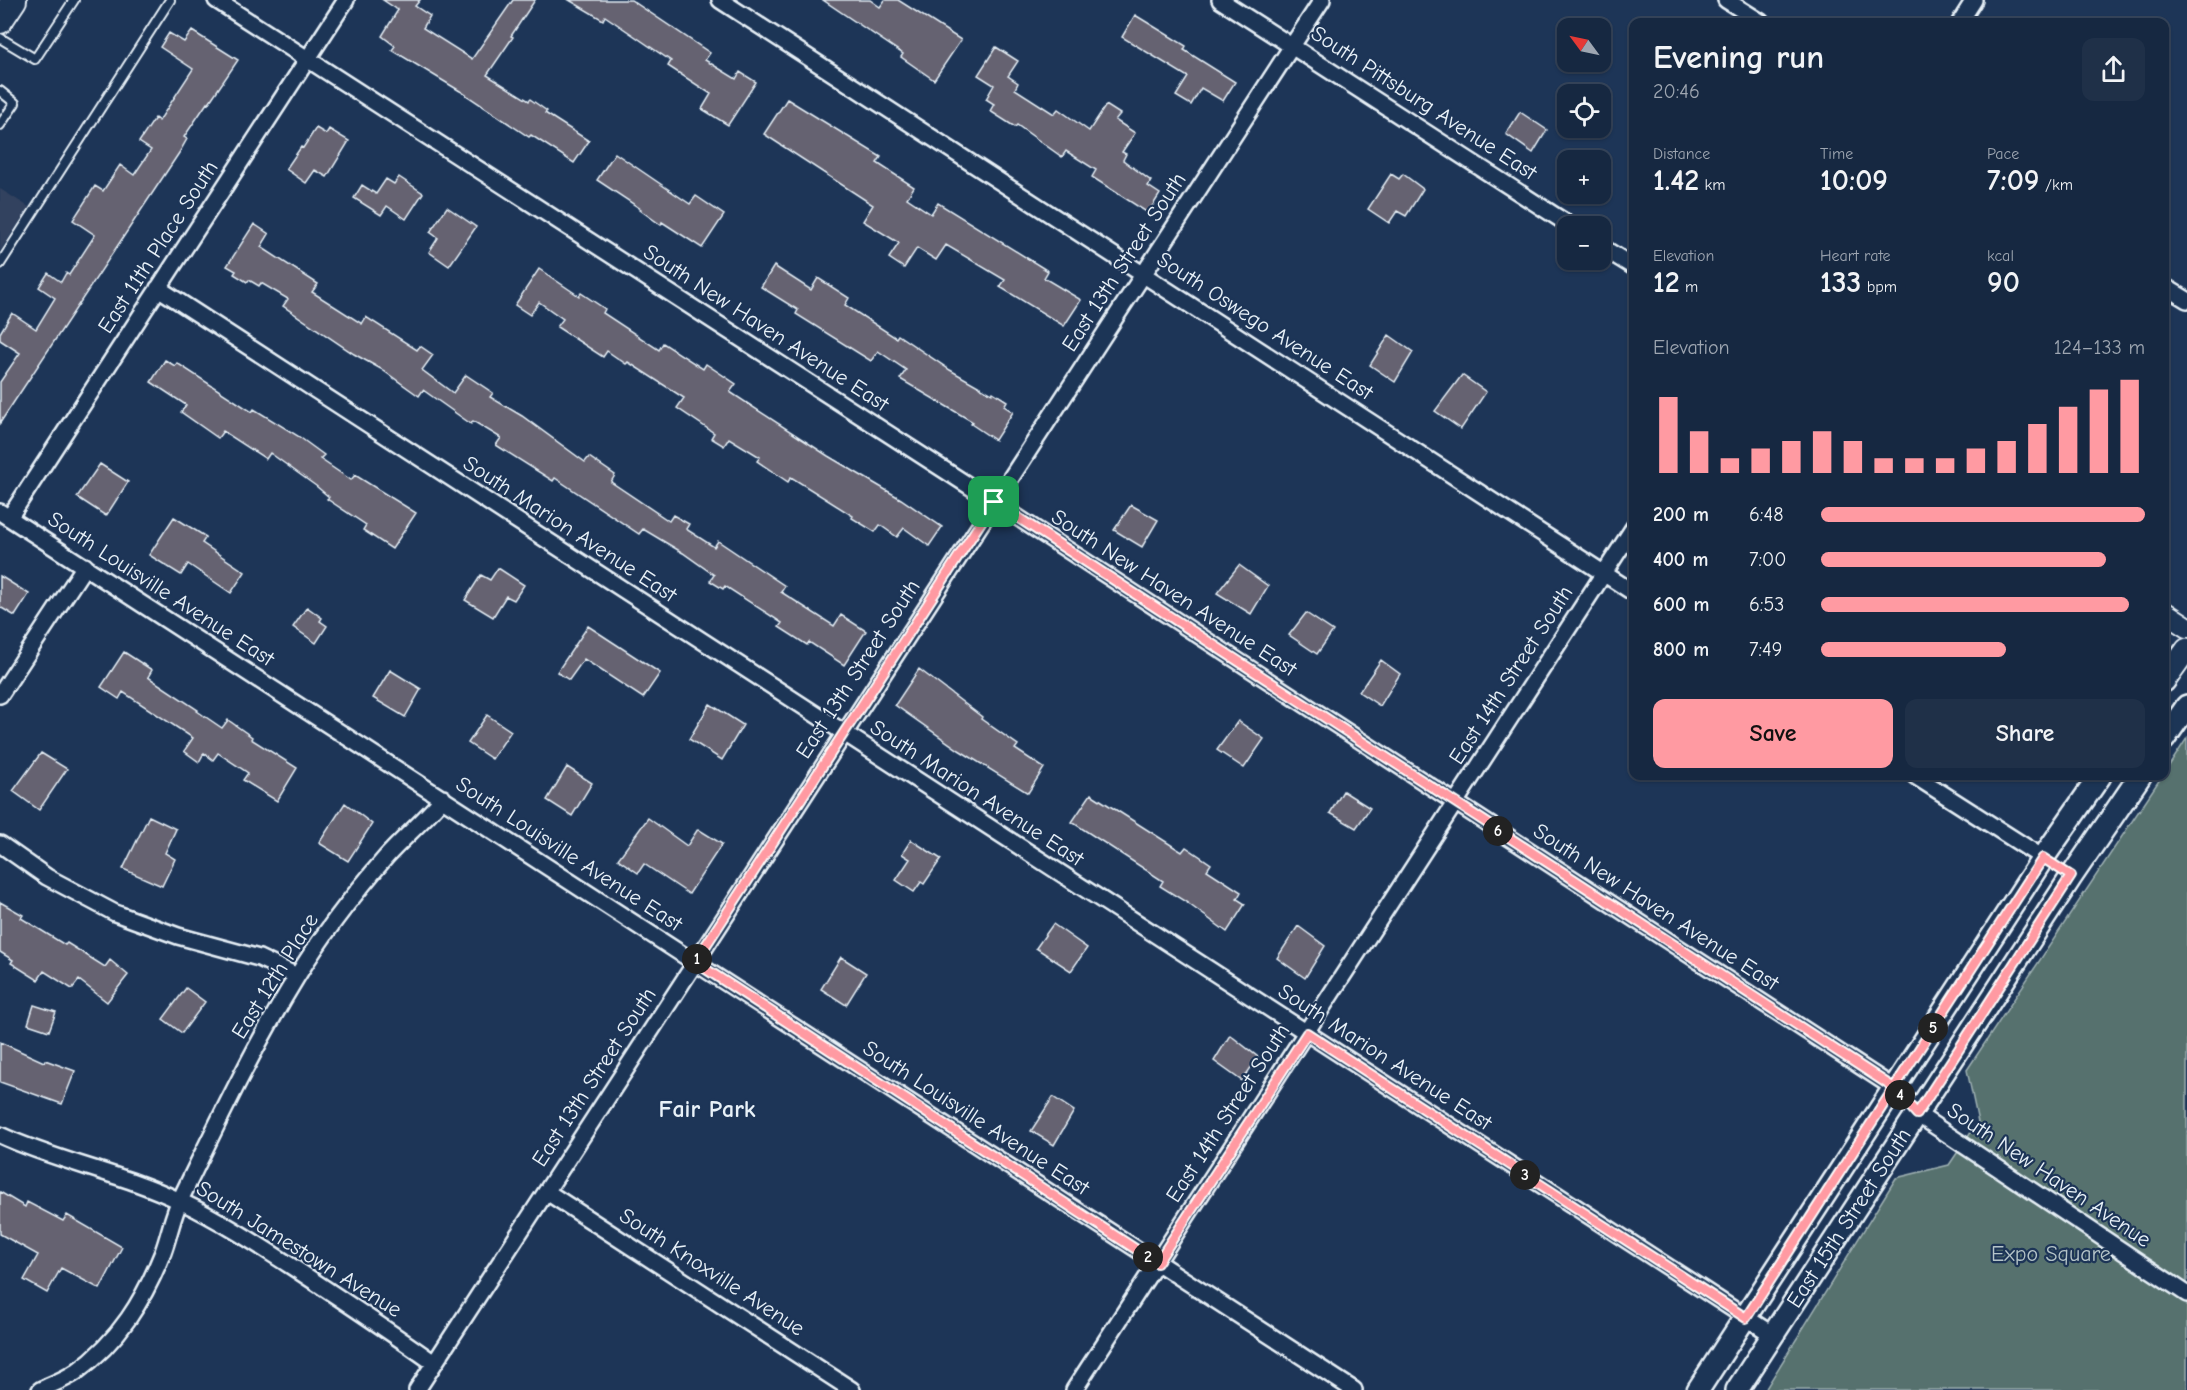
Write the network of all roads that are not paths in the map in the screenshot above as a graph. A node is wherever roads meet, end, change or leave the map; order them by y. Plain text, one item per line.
1 (14, 0) edge
2 (74, 0) edge
3 (170, 0) edge
4 (216, 0) edge
5 (346, 0) edge
6 (720, 0) edge
7 (1220, 0) edge
8 (1322, 0) edge
9 (1726, 0) edge
10 (1974, 0) edge
11 (1755, 18) edge
12 (1962, 18) edge
13 (0, 21) edge
14 (0, 38) edge
15 (1291, 46) junction
16 (307, 59) junction
17 (0, 91) edge
18 (0, 125) edge
19 (1557, 217) edge
20 (1611, 253) edge
21 (0, 264) edge
22 (1629, 264) edge
23 (1144, 274) junction
24 (158, 288) junction
25 (2169, 289) edge
26 (2187, 300) edge
27 (994, 502) junction
28 (4, 515) edge
29 (1629, 535) edge
30 (85, 566) junction
31 (1604, 574) junction
32 (1629, 590) edge
33 (2169, 615) edge
34 (2187, 627) edge
35 (2187, 649) edge
36 (2169, 674) edge
37 (0, 695) edge
38 (2187, 706) edge
39 (2169, 732) edge
40 (843, 733) junction
41 (1921, 780) edge
42 (2097, 780) edge
43 (2137, 780) edge
44 (442, 798) junction
45 (1455, 803) junction
46 (0, 844) edge
47 (2043, 858) junction
48 (2071, 876) junction
49 (695, 962) junction
50 (297, 976) junction
51 (1307, 1033) junction
52 (1894, 1088) junction
53 (1917, 1114) junction
54 (0, 1135) edge
55 (547, 1192) junction
56 (179, 1200) junction
57 (1157, 1263) junction
58 (2187, 1294) edge
59 (1746, 1318) junction
60 (1773, 1335) junction
61 (434, 1363) junction
62 (40, 1390) edge
63 (417, 1390) edge
64 (852, 1390) edge
65 (1074, 1390) edge
66 (1354, 1390) edge
67 (1698, 1390) edge
68 (1737, 1390) edge

1 - 13 main road
2 - 14 lane
3 - 21 lane
4 - 16 street, South New Haven Avenue East
5 - 16 street, East 11th Place South
6 - 23 street, South Oswego Avenue East
7 - 15 street, South Pittsburg Avenue East
8 - 15 street, East 13th Street South
9 - 11 street
10 - 12 street
15 - 19 street, South Pittsburg Avenue East
15 - 23 street, East 13th Street South
16 - 24 street, East 11th Place South
16 - 27 street, South New Haven Avenue East
17 - 18 lane
20 - 22 street
23 - 27 street, East 13th Street South
23 - 31 street, South Oswego Avenue East
24 - 28 street, East 11th Place South
24 - 40 street, South Marion Avenue East
25 - 26 street
27 - 40 street, East 13th Street South
27 - 45 street, South New Haven Avenue East
28 - 30 street, South Louisville Avenue East
29 - 31 street, East 14th Street South
30 - 37 street
30 - 44 street, South Louisville Avenue East
31 - 32 street, South Oswego Avenue East
31 - 45 street, East 14th Street South
33 - 34 street
35 - 36 main road
38 - 39 main road
40 - 49 street, East 13th Street South
40 - 51 street, South Marion Avenue East
41 - 47 street
42 - 47 main road, East 15th Street South
43 - 48 main road, East 15th Street South
44 - 49 street, South Louisville Avenue East
44 - 50 street, East 12th Place
45 - 51 street, East 14th Street South
45 - 52 street, South New Haven Avenue East
46 - 50 street
47 - 48 main road
47 - 52 main road, East 15th Street South
48 - 53 main road, East 15th Street South
49 - 55 street, East 13th Street South
49 - 57 street, South Louisville Avenue East
50 - 56 street, East 12th Place
51 - 57 street, East 14th Street South
51 - 59 street, South Marion Avenue East
52 - 53 main road
52 - 59 main road, East 15th Street South
53 - 58 street, South New Haven Avenue
53 - 60 main road, East 15th Street South
54 - 56 street, South Jamestown Avenue
55 - 61 street, East 13th Street South
55 - 64 street, South Knoxville Avenue
56 - 61 street, South Jamestown Avenue
56 - 62 street, East 12th Place
57 - 65 street, East 14th Street South
57 - 66 street, South Louisville Avenue East
59 - 60 street, South Marion Avenue East
59 - 67 main road, East 15th Street South
60 - 68 main road, East 15th Street South
61 - 63 street, East 13th Street South

